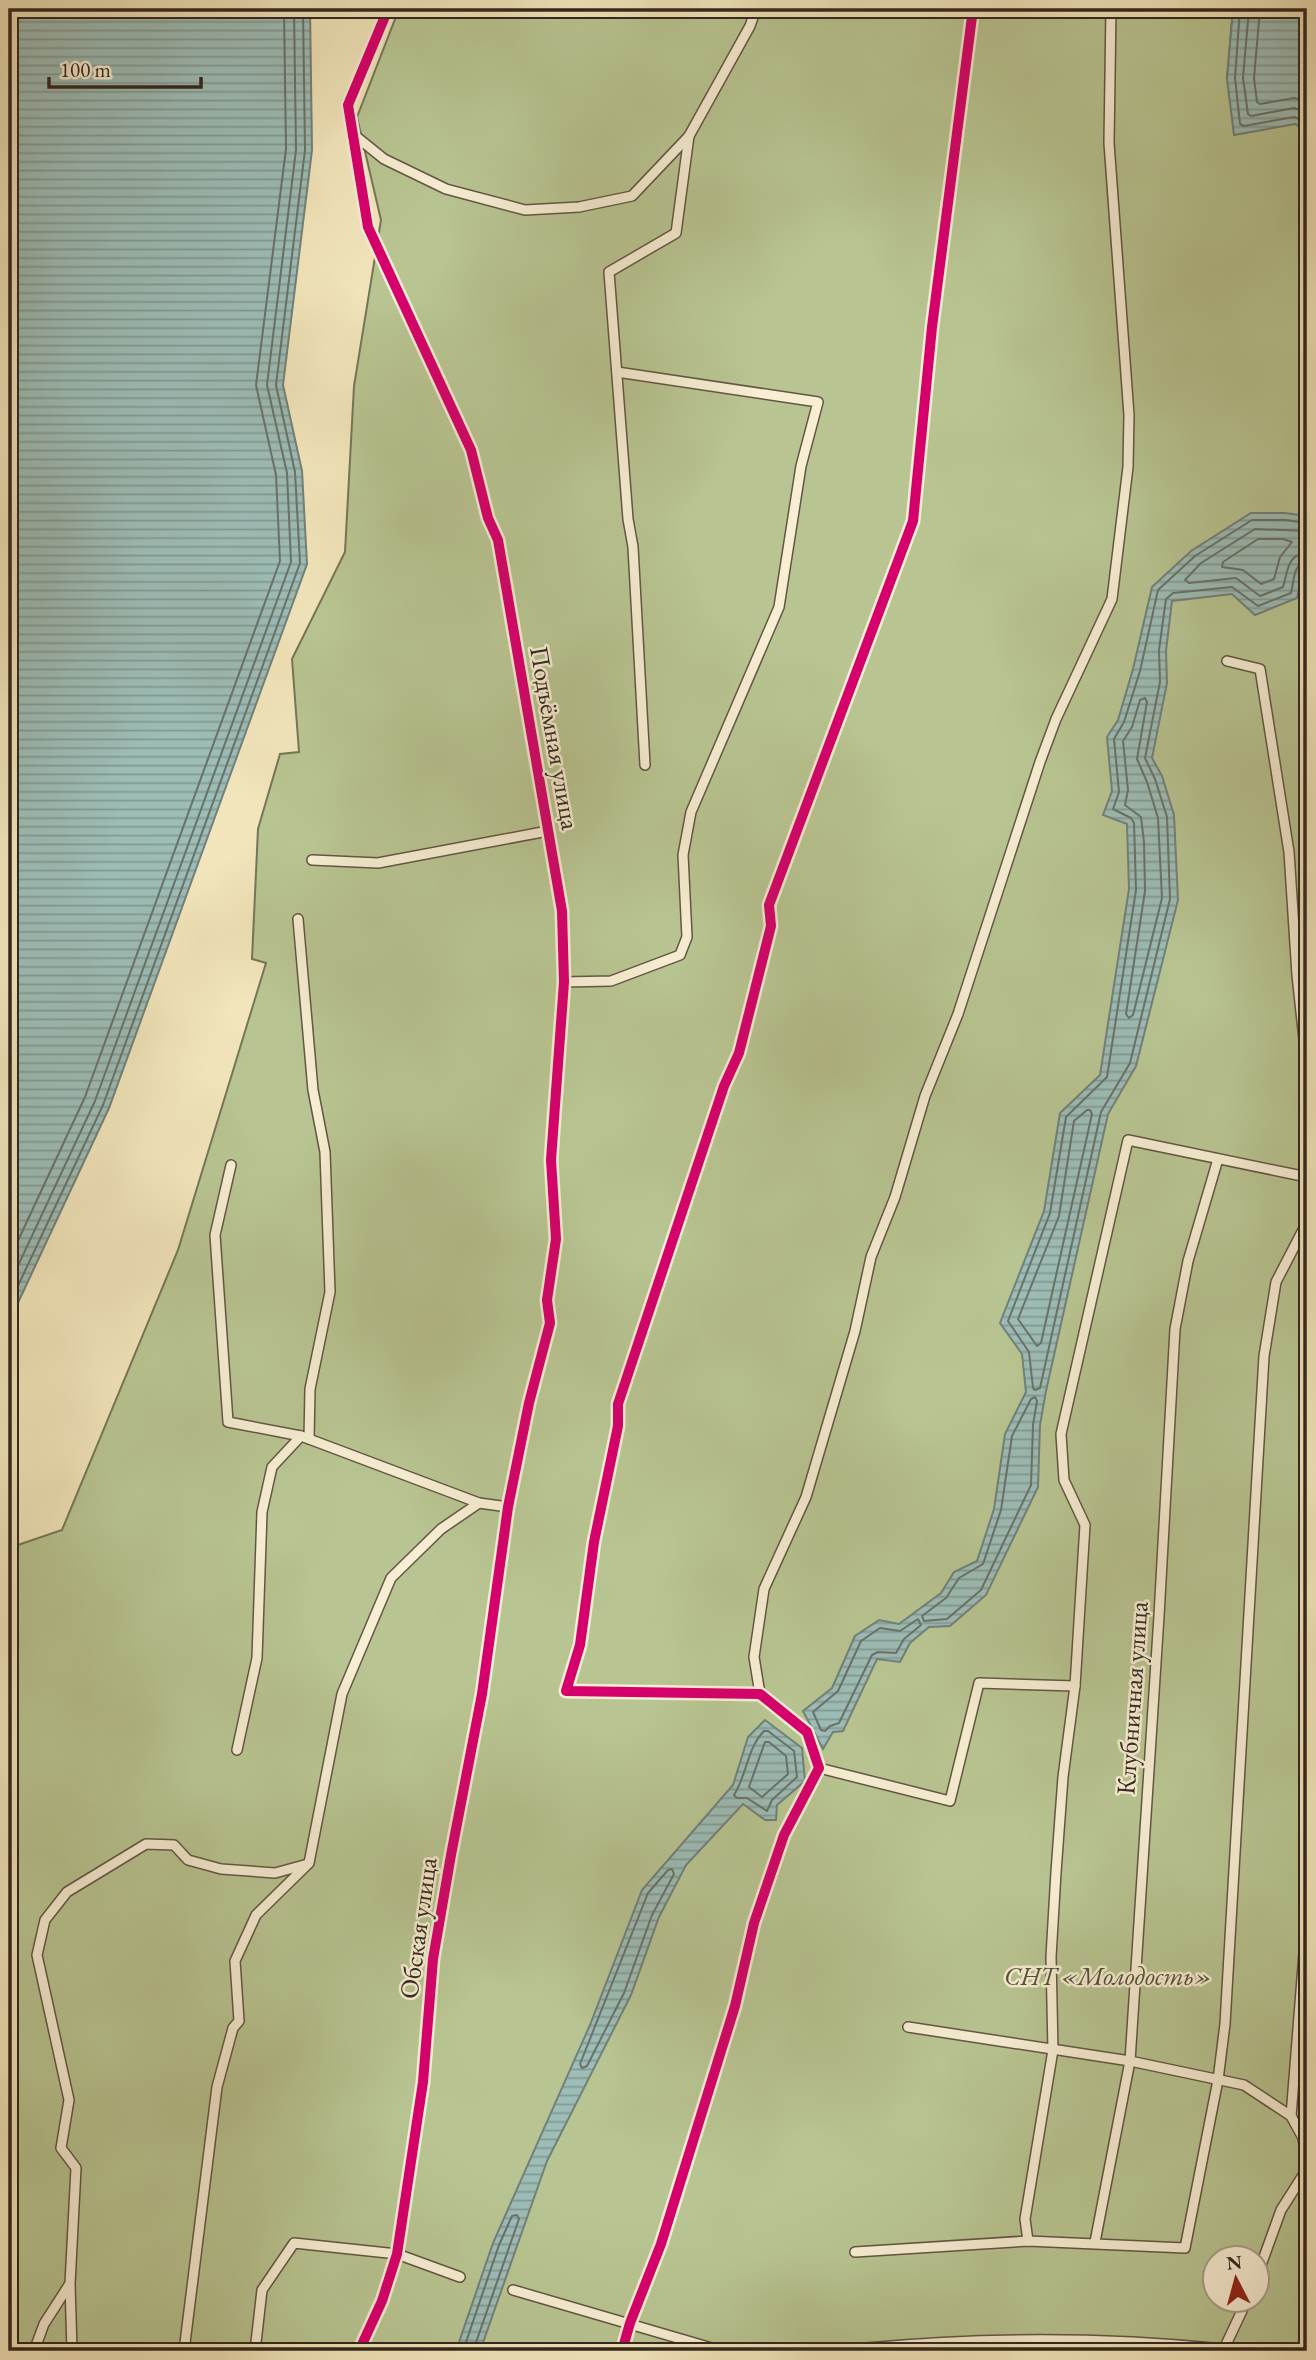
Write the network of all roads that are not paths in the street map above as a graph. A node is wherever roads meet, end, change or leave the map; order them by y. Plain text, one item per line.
1 (388, 9) edge
2 (755, 9) edge
3 (973, 9) edge
4 (1111, 9) edge
5 (353, 135) junction
6 (689, 136) junction
7 (617, 372) junction
8 (1227, 661) dead end
9 (645, 765) dead end
10 (548, 831) junction
11 (312, 860) dead end
12 (298, 919) dead end
13 (564, 982) junction
14 (1307, 1067) edge
15 (1218, 1158) junction
16 (231, 1165) dead end
17 (1307, 1177) edge
18 (1307, 1217) edge
19 (305, 1437) junction
20 (479, 1503) junction
21 (508, 1507) junction
22 (1075, 1686) junction
23 (760, 1694) junction
24 (237, 1750) dead end
25 (819, 1768) junction
26 (309, 1863) junction
27 (1307, 1916) edge
28 (908, 2027) dead end
29 (1053, 2050) junction
30 (1130, 2061) junction
31 (1217, 2080) junction
32 (1291, 2116) junction
33 (1307, 2162) edge
34 (1307, 2169) edge
35 (1028, 2241) junction
36 (1096, 2242) junction
37 (1269, 2244) edge
38 (855, 2252) dead end
39 (397, 2254) junction
40 (460, 2277) dead end
41 (70, 2284) junction
42 (513, 2290) dead end
43 (1241, 2314) edge
44 (630, 2323) junction
45 (862, 2350) edge
46 (1223, 2350) edge
47 (34, 2351) edge
48 (72, 2351) edge
49 (184, 2351) edge
50 (255, 2351) edge
51 (359, 2351) edge
52 (622, 2351) edge
53 (722, 2351) edge

1 - 5 street, Подъёмная улица
2 - 6 street
3 - 23 street
4 - 23 street
5 - 6 street
5 - 10 street, Подъёмная улица
6 - 7 street
7 - 9 street
7 - 13 street
8 - 14 street
10 - 11 street
10 - 13 street, Подъёмная улица
12 - 19 street
13 - 21 street, Подъёмная улица
15 - 17 street
15 - 22 street
15 - 30 street, Клубничная улица
16 - 19 street
18 - 31 street
19 - 20 street
19 - 24 street
20 - 21 street
20 - 26 street
21 - 39 street, Обская улица
22 - 25 street
22 - 29 street
23 - 25 street
25 - 44 street
26 - 41 street
26 - 49 street
27 - 32 street
28 - 29 street
29 - 30 street
29 - 35 street
30 - 31 street
30 - 36 street, Клубничная улица
31 - 32 street
31 - 36 street
32 - 33 street
34 - 37 street
35 - 36 street
35 - 38 street
39 - 40 street
39 - 50 street
39 - 51 street, Обская улица
41 - 47 street
41 - 48 street
42 - 44 street
43 - 46 street
44 - 52 street
44 - 53 street
45 - 46 street

